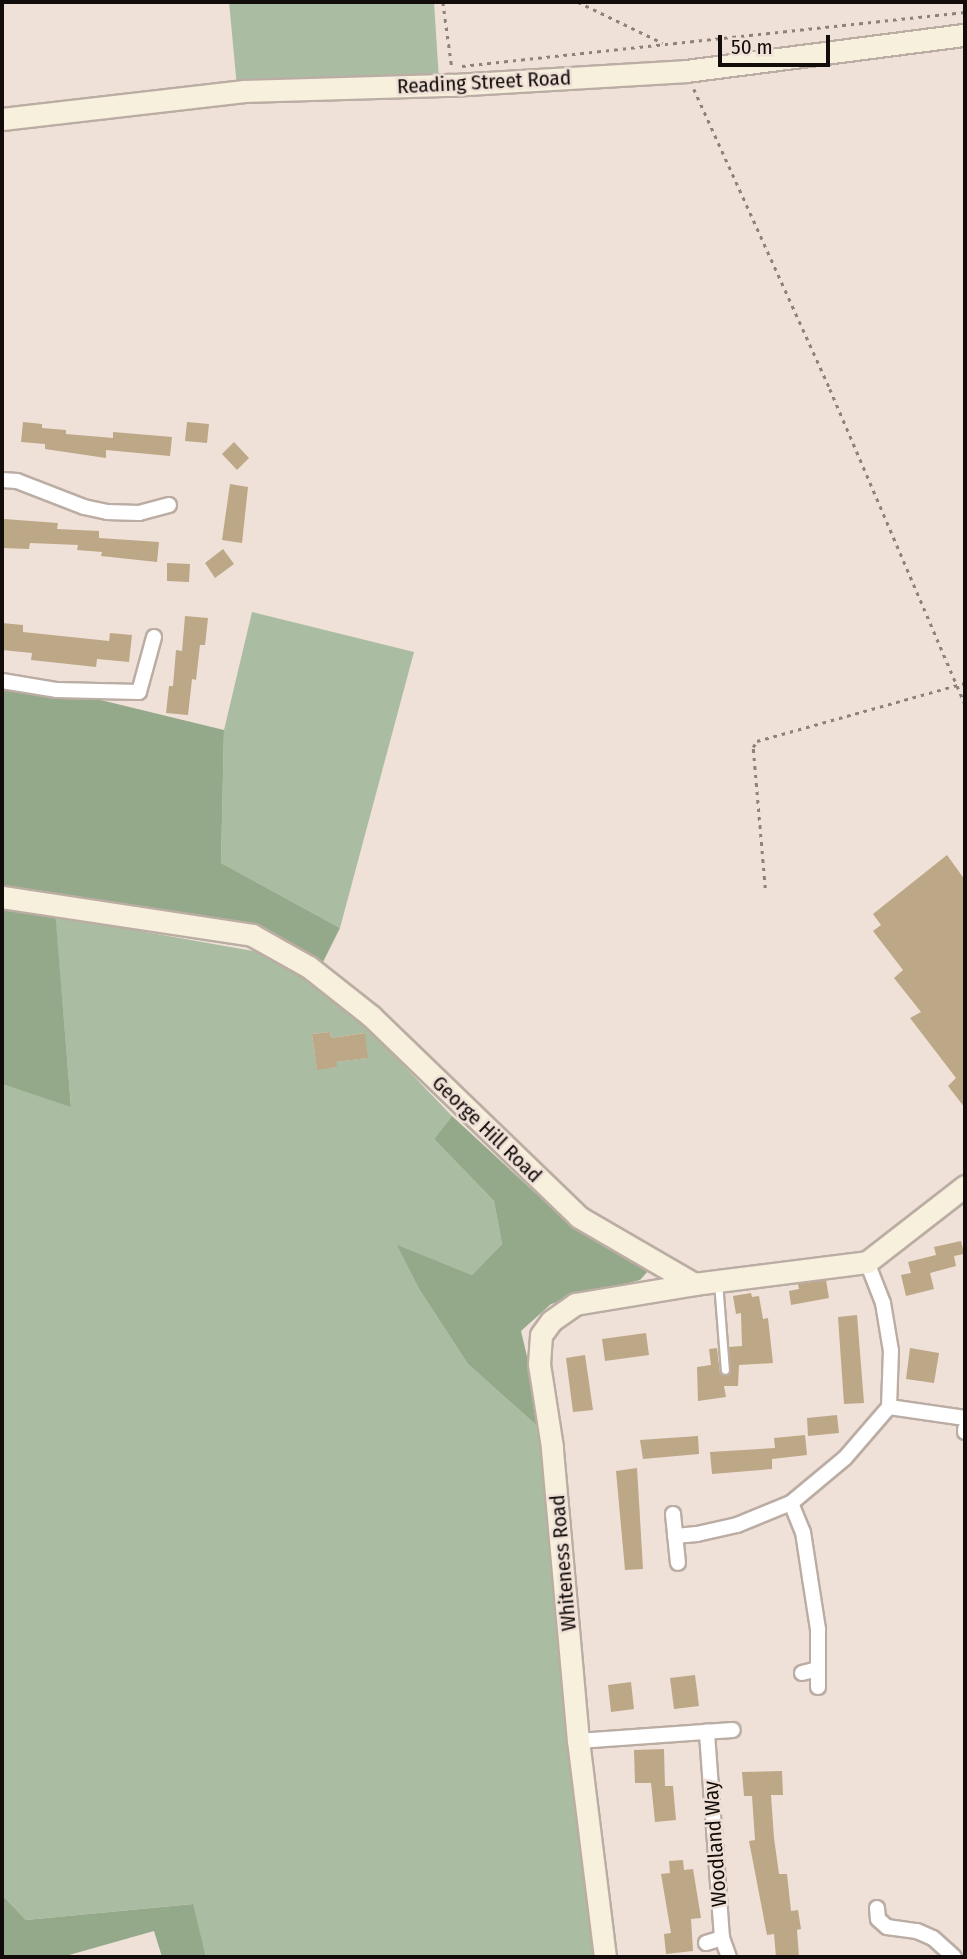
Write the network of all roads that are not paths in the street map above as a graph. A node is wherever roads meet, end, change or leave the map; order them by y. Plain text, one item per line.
1 (965, 35) edge
2 (2, 119) edge
3 (2, 480) edge
4 (169, 505) dead end
5 (154, 637) dead end
6 (2, 681) edge
7 (2, 897) edge
8 (965, 1186) edge
9 (867, 1262) junction
10 (718, 1281) junction
11 (694, 1284) junction
12 (725, 1370) dead end
13 (889, 1407) junction
14 (965, 1418) edge
15 (790, 1503) junction
16 (673, 1514) dead end
17 (675, 1536) junction
18 (678, 1563) dead end
19 (818, 1669) junction
20 (803, 1673) dead end
21 (818, 1686) dead end
22 (733, 1730) dead end
23 (707, 1732) junction
24 (578, 1741) junction
25 (877, 1908) dead end
26 (722, 1938) junction
27 (706, 1943) dead end
28 (605, 1957) edge
29 (729, 1957) edge
30 (954, 1957) edge

1 - 2 street, Reading Street Road
3 - 4 street
5 - 6 street
7 - 11 street, George Hill Road
8 - 9 street
9 - 10 street
9 - 13 street
10 - 11 street
10 - 12 lane
11 - 24 street, Whiteness Road
13 - 14 street
13 - 15 street
15 - 17 street
15 - 19 street
16 - 17 street
17 - 18 street
19 - 20 street
19 - 21 street
22 - 23 street
23 - 24 street
23 - 26 street, Woodland Way
24 - 28 street, Whiteness Road
25 - 30 street
26 - 27 street, Woodland Way
26 - 29 street

